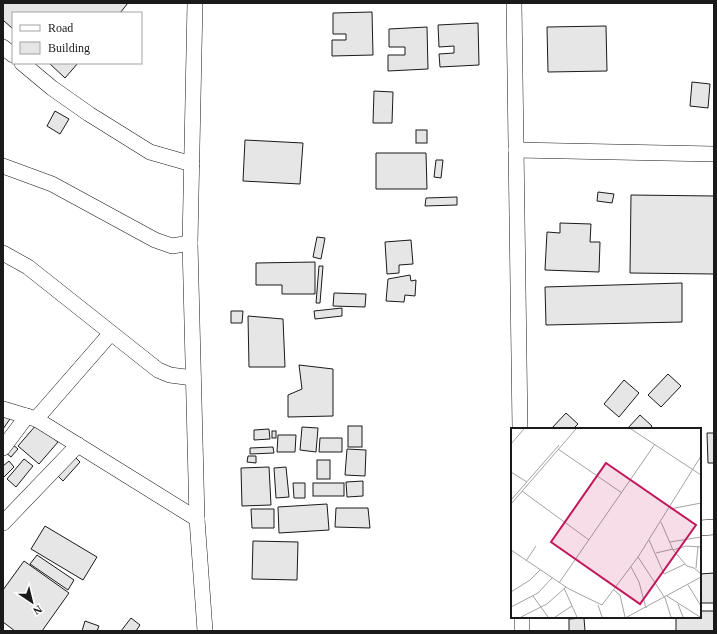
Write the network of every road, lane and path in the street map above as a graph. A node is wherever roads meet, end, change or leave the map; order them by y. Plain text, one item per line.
1 (195, 3) edge
2 (514, 3) edge
3 (3, 47) edge
4 (12, 54) edge
5 (23, 64) edge
6 (516, 150) junction
7 (714, 154) edge
8 (192, 164) junction
9 (3, 166) edge
10 (190, 243) junction
11 (3, 253) edge
12 (111, 333) junction
13 (194, 378) junction
14 (3, 410) edge
15 (31, 417) junction
16 (520, 428) edge
17 (78, 445) junction
18 (3, 448) edge
19 (197, 519) junction
20 (3, 523) edge
21 (701, 528) edge
22 (714, 528) edge
23 (522, 618) edge
24 (204, 625) edge
25 (193, 631) edge
26 (522, 631) edge

1 - 8 street
2 - 6 street
3 - 4 street
5 - 8 street
6 - 7 street
6 - 16 street
8 - 10 street
9 - 10 street
10 - 13 street
11 - 12 street
12 - 13 street
12 - 15 street
13 - 19 street
14 - 15 street
15 - 17 street
15 - 18 street
17 - 19 street
17 - 20 street
19 - 24 street
21 - 22 street
23 - 26 street
24 - 25 street

